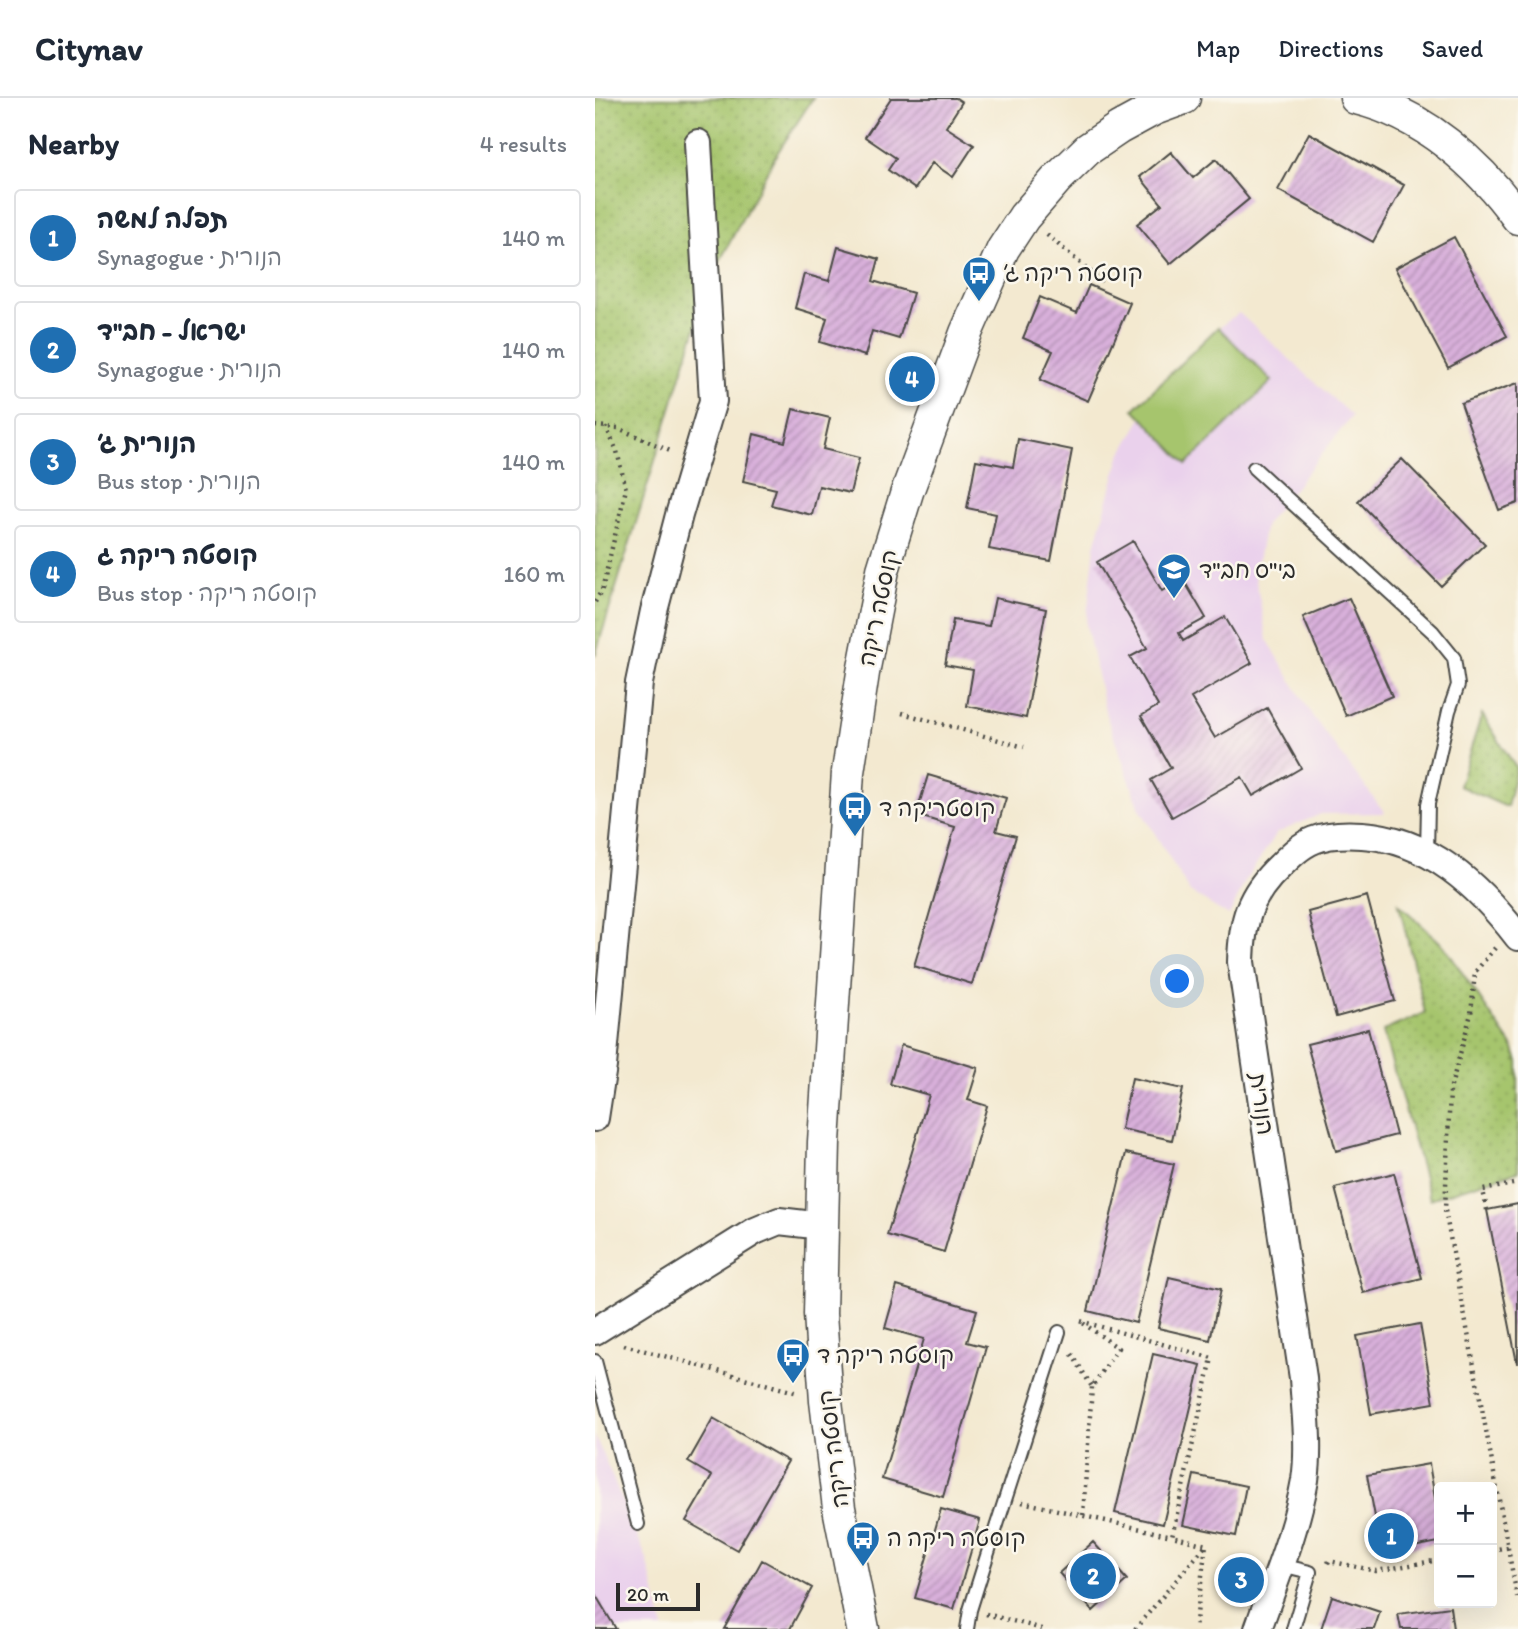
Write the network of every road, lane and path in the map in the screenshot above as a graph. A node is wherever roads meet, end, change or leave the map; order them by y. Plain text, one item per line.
1 (1184, 98) edge
2 (1356, 98) edge
3 (698, 143) dead end
4 (1024, 217) junction
5 (1518, 218) edge
6 (1105, 284) dead end
7 (595, 426) edge
8 (606, 427) junction
9 (695, 459) junction
10 (1254, 468) dead end
11 (595, 602) edge
12 (902, 713) dead end
13 (1024, 747) dead end
14 (1427, 854) junction
15 (1514, 933) edge
16 (595, 1118) edge
17 (1518, 1183) edge
18 (1487, 1210) dead end
19 (822, 1226) junction
20 (595, 1331) edge
21 (1059, 1332) joint
22 (622, 1344) dead end
23 (595, 1361) edge
24 (768, 1385) dead end
25 (1092, 1387) junction
26 (1006, 1498) junction
27 (1083, 1516) junction
28 (638, 1524) dead end
29 (1171, 1536) junction
30 (1206, 1545) junction
31 (1508, 1547) junction
32 (1497, 1549) edge
33 (1434, 1561) edge
34 (1281, 1565) junction
35 (1515, 1570) edge
36 (1376, 1571) dead end
37 (1518, 1602) edge
38 (970, 1610) junction
39 (863, 1629) edge
40 (967, 1629) edge
41 (1043, 1629) edge
42 (1135, 1629) edge
43 (1195, 1629) edge
44 (1258, 1629) edge
45 (1293, 1629) edge

1 - 4 street, קוסטה ריקה
2 - 5 street
3 - 9 street
4 - 6 path
4 - 19 street, קוסטה ריקה
7 - 8 path
8 - 9 path
8 - 11 path
9 - 16 street
10 - 14 lane
12 - 13 path
14 - 15 street, הנורית
14 - 34 street, הנורית
15 - 31 path
17 - 18 path
19 - 20 street
19 - 39 street, קוסטה ריקה
21 - 25 path
21 - 26 lane
22 - 24 path
23 - 28 lane
25 - 27 path
25 - 29 path
26 - 27 path
26 - 38 lane
27 - 29 path
29 - 30 path
30 - 42 path
30 - 43 path
31 - 32 path
31 - 35 path
33 - 36 path
34 - 44 street, הנורית
34 - 45 lane
35 - 37 path
38 - 40 lane
38 - 41 path

